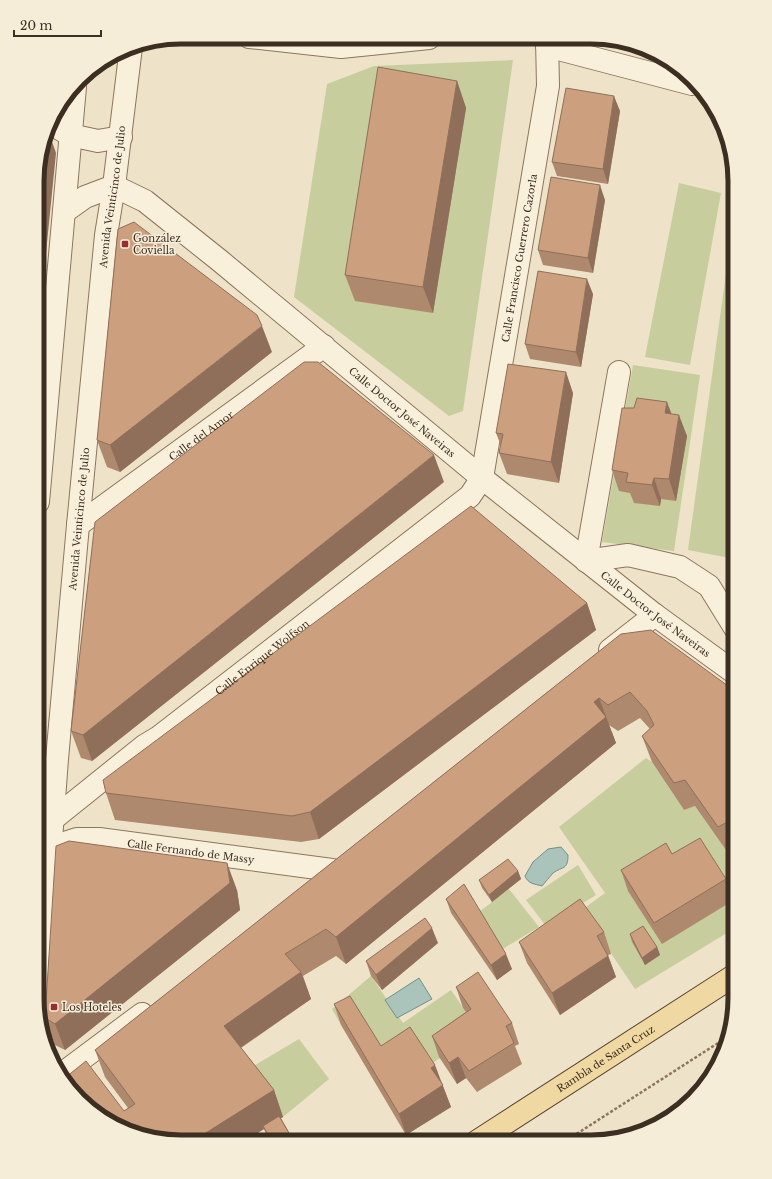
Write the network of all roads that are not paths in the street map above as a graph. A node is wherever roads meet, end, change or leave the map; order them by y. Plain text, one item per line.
1 (313, 44) edge
2 (370, 44) edge
3 (547, 44) edge
4 (554, 44) edge
5 (130, 54) edge
6 (686, 82) edge
7 (74, 96) edge
8 (55, 126) edge
9 (52, 133) edge
10 (70, 135) junction
11 (121, 137) junction
12 (114, 186) junction
13 (64, 212) junction
14 (324, 346) junction
15 (620, 372) dead end
16 (44, 435) edge
17 (482, 478) junction
18 (78, 525) junction
19 (586, 561) junction
20 (654, 615) junction
21 (728, 617) edge
22 (592, 664) edge
23 (728, 668) edge
24 (46, 833) edge
25 (351, 855) edge
26 (44, 858) edge
27 (332, 870) junction
28 (307, 889) edge
29 (44, 895) edge
30 (44, 927) edge
31 (728, 980) edge
32 (158, 1002) edge
33 (65, 1071) edge
34 (487, 1135) edge

1 - 2 street
3 - 17 street, Calle Francisco Guerrero Cazorla
4 - 6 street
5 - 11 street, Avenida Veinticinco de Julio
7 - 10 street
8 - 10 street
9 - 10 street
10 - 11 street
10 - 13 street
11 - 12 street, Avenida Veinticinco de Julio
12 - 13 street
12 - 14 street, Calle Doctor José Naveiras
12 - 18 street, Avenida Veinticinco de Julio
13 - 16 street
14 - 17 street, Calle Doctor José Naveiras
14 - 18 street, Calle del Amor
15 - 19 street
17 - 19 street, Calle Doctor José Naveiras
17 - 24 street, Calle Enrique Wolfson
18 - 24 street, Avenida Veinticinco de Julio
19 - 20 street, Calle Doctor José Naveiras
19 - 21 street
20 - 22 street
20 - 23 street, Calle Doctor José Naveiras
24 - 26 street, Avenida Veinticinco de Julio
24 - 27 street, Calle Fernando de Massy
25 - 27 street
27 - 28 street
29 - 30 street, Avenida Veinticinco de Julio
31 - 34 main road, Rambla de Santa Cruz
32 - 33 street

